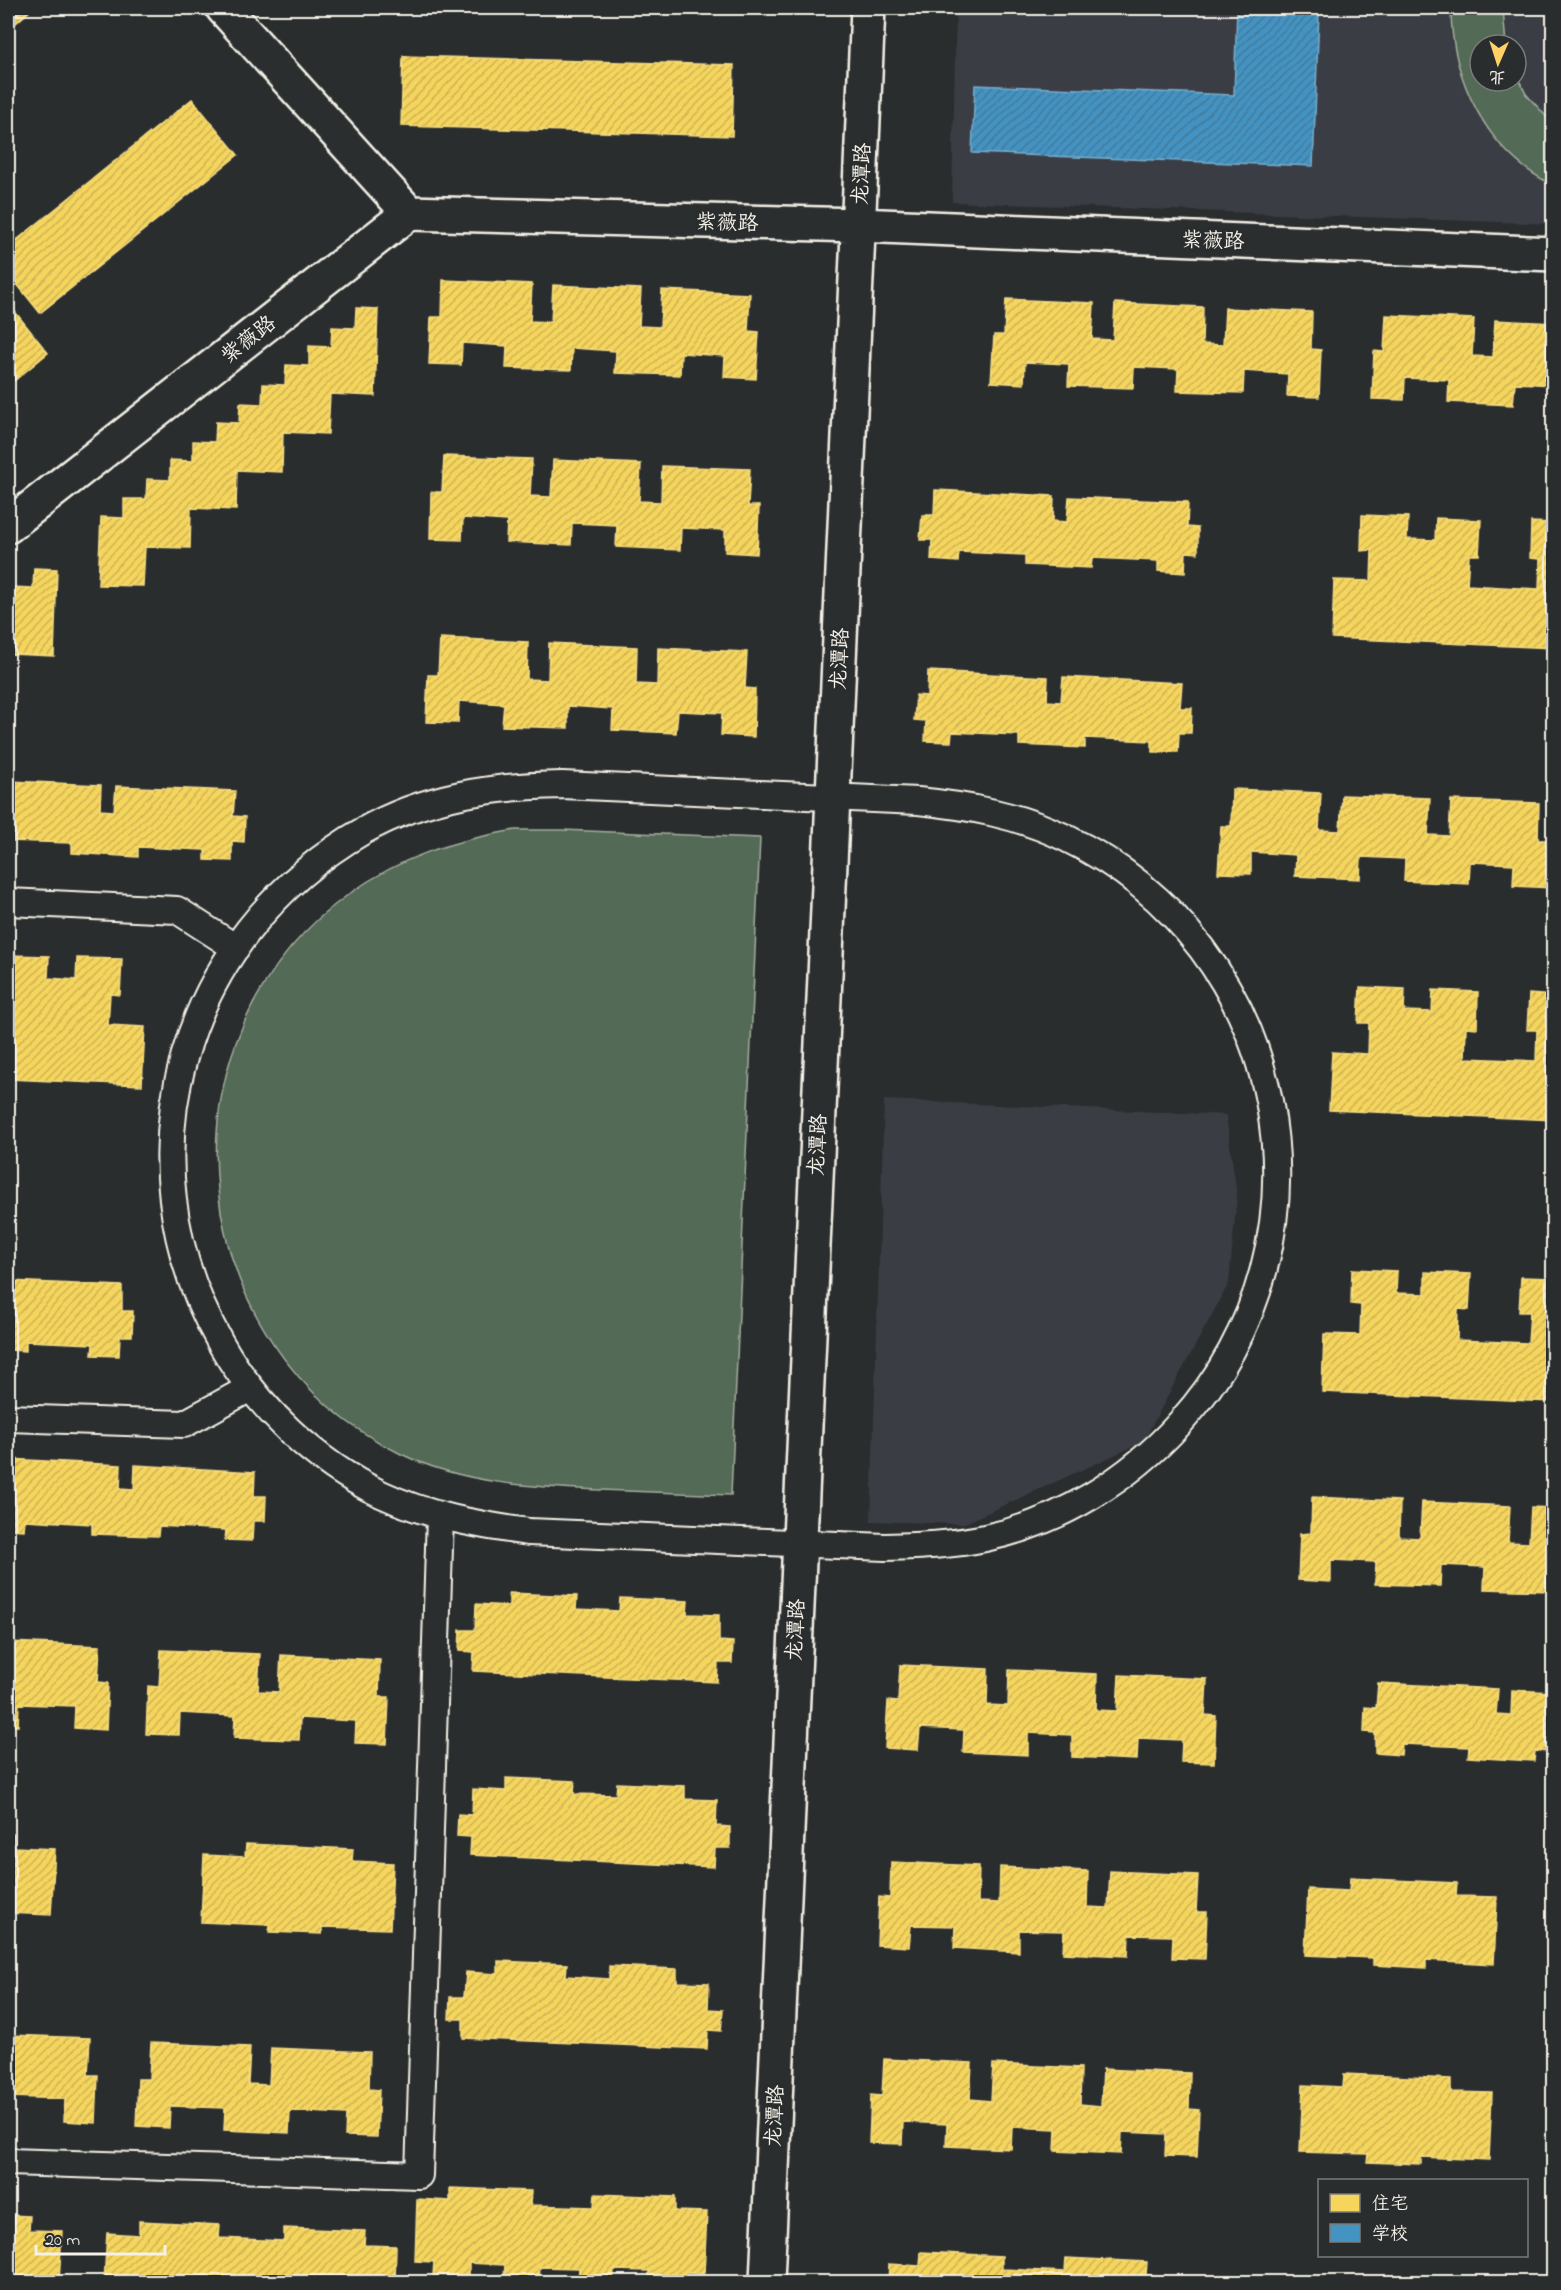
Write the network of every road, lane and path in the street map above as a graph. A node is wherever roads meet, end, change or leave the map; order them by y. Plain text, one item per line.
1 (223, 8) edge
2 (868, 8) edge
3 (409, 213) junction
4 (858, 225) junction
5 (1554, 254) edge
6 (8, 526) edge
7 (832, 797) junction
8 (8, 902) edge
9 (236, 948) junction
10 (250, 1388) junction
11 (8, 1418) edge
12 (440, 1516) junction
13 (799, 1544) junction
14 (8, 2162) edge
15 (767, 2283) edge

1 - 3 street
2 - 4 street, 龙潭路
3 - 4 street, 紫薇路
3 - 6 street, 紫薇路
4 - 5 street, 紫薇路
4 - 7 street, 龙潭路
7 - 9 lane
7 - 13 street, 龙潭路
7 - 13 lane
8 - 9 lane
9 - 10 lane
10 - 11 lane
10 - 12 lane
12 - 13 lane
12 - 14 lane
13 - 15 street, 龙潭路

